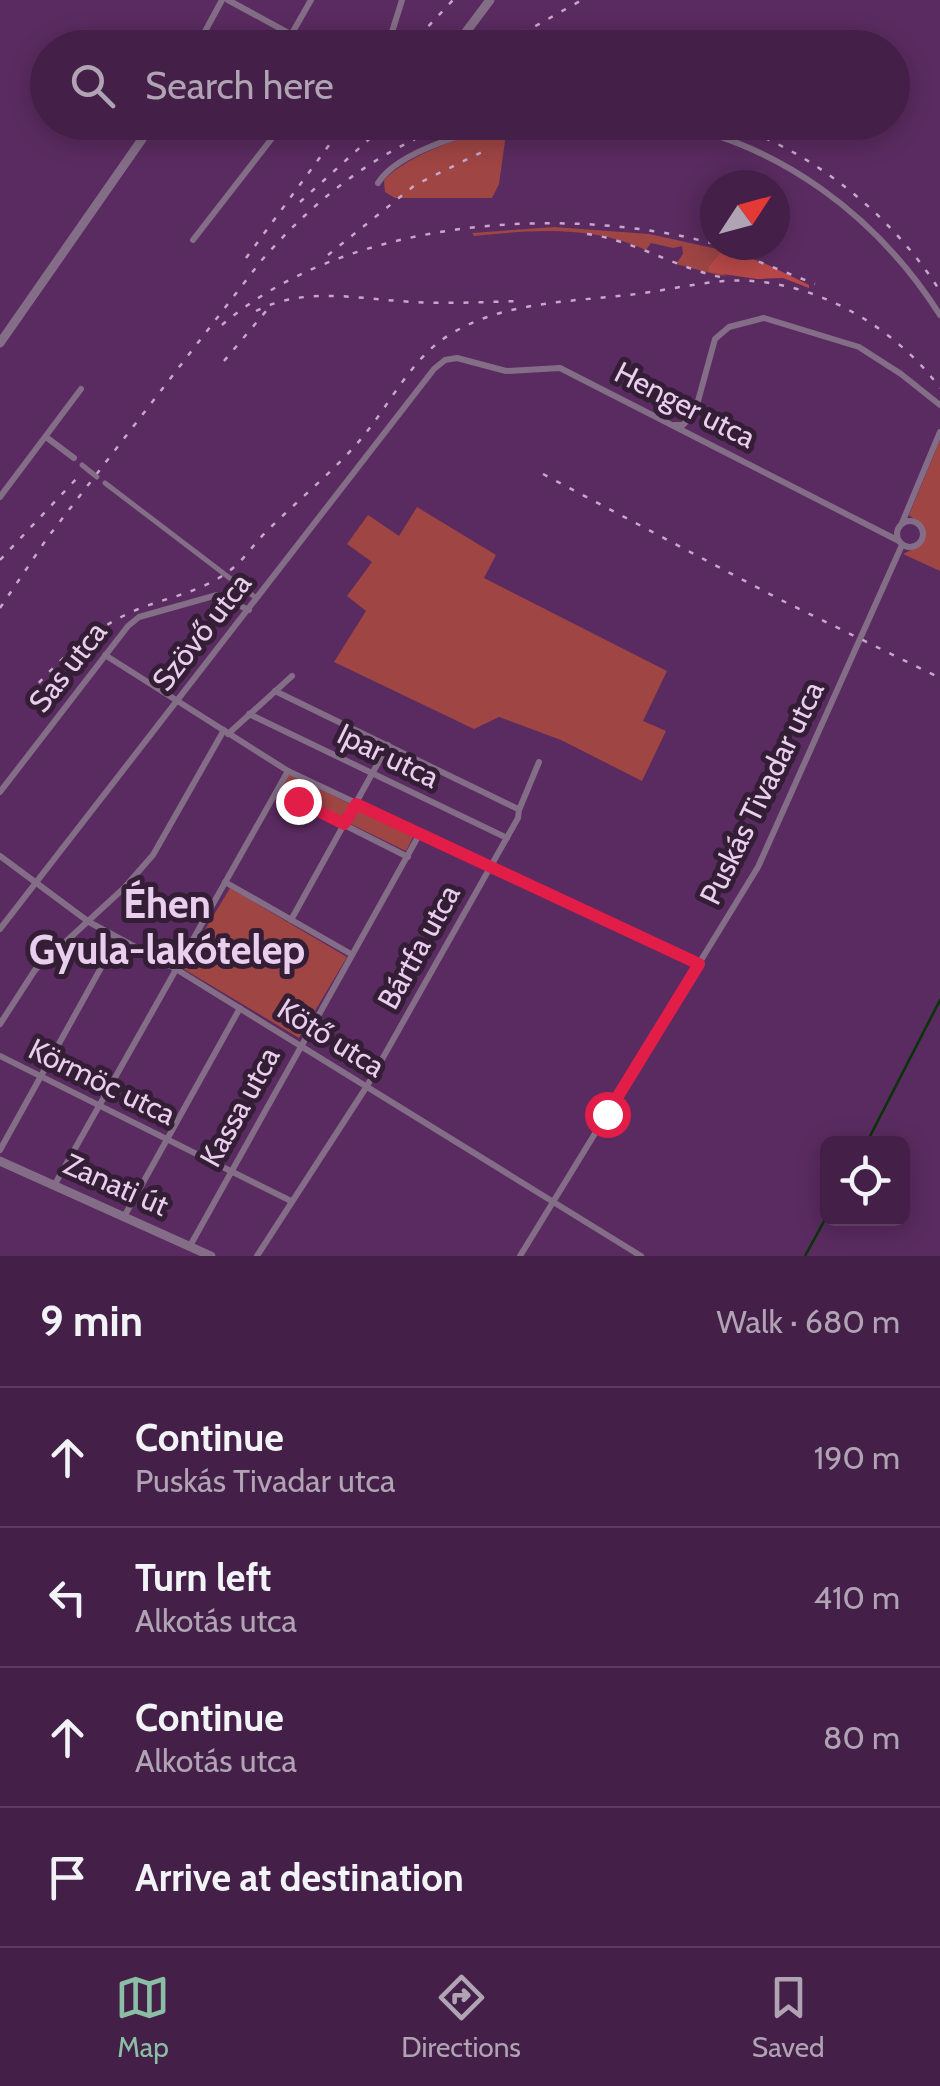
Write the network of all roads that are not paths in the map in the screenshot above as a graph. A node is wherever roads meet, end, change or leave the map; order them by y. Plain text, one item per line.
1 (225, 0) edge
2 (310, 0) edge
3 (402, 0) edge
4 (490, 0) edge
5 (207, 30) edge
6 (283, 30) edge
7 (293, 30) edge
8 (392, 30) edge
9 (468, 30) edge
10 (141, 140) edge
11 (271, 140) edge
12 (455, 140) edge
13 (724, 140) edge
14 (378, 183) dead end
15 (192, 240) dead end
16 (940, 314) edge
17 (1, 338) edge
18 (439, 363) joint
19 (82, 389) dead end
20 (940, 405) edge
21 (674, 426) junction
22 (940, 432) edge
23 (46, 436) junction
24 (74, 458) dead end
25 (82, 465) dead end
26 (97, 477) dead end
27 (105, 483) dead end
28 (0, 497) edge
29 (902, 524) junction
30 (901, 543) junction
31 (231, 579) dead end
32 (242, 588) dead end
33 (258, 599) junction
34 (249, 610) junction
35 (105, 655) junction
36 (292, 676) dead end
37 (275, 690) junction
38 (178, 700) junction
39 (249, 714) junction
40 (226, 732) junction
41 (388, 745) junction
42 (540, 762) dead end
43 (288, 771) junction
44 (372, 773) junction
45 (277, 790) junction
46 (0, 792) edge
47 (356, 804) junction
48 (519, 810) junction
49 (344, 824) junction
50 (419, 835) junction
51 (507, 838) junction
52 (0, 856) edge
53 (408, 857) junction
54 (490, 866) junction
55 (225, 882) junction
56 (36, 883) junction
57 (290, 920) junction
58 (88, 922) junction
59 (0, 929) edge
60 (117, 938) junction
61 (351, 954) junction
62 (699, 964) junction
63 (176, 969) junction
64 (240, 1008) junction
65 (0, 1024) edge
66 (300, 1045) junction
67 (0, 1056) edge
68 (41, 1076) junction
69 (367, 1086) junction
70 (100, 1106) junction
71 (167, 1139) junction
72 (0, 1150) edge
73 (0, 1161) edge
74 (230, 1170) junction
75 (55, 1184) junction
76 (291, 1201) junction
77 (551, 1203) junction
78 (124, 1214) junction
79 (190, 1246) junction
80 (211, 1256) edge
81 (257, 1256) edge
82 (520, 1256) edge
83 (641, 1256) edge

1 - 5 street
1 - 6 street
2 - 7 street
3 - 8 street
4 - 9 street
10 - 17 street
11 - 15 street
12 - 14 street
13 - 16 street
18 - 21 street, Henger utca
18 - 33 street, Szövő utca
19 - 23 street
20 - 21 street
21 - 30 street, Henger utca
22 - 29 street, Puskás Tivadar utca
23 - 24 street
23 - 28 street
25 - 26 street, bridge
27 - 31 street
29 - 30 street, Puskás Tivadar utca
29 - 30 street, Puskás Tivadar utca
30 - 62 street, Puskás Tivadar utca
32 - 33 street
33 - 34 street, Szövő utca
34 - 35 street, Sas utca
34 - 38 street, Szövő utca
35 - 38 street
35 - 46 street, Sas utca
36 - 37 street
37 - 39 street
37 - 41 street
38 - 40 street
38 - 56 street, Szövő utca
39 - 40 street
39 - 44 street, Ipar utca
40 - 43 street
40 - 58 street
41 - 44 street
41 - 48 street
42 - 48 street, Bártfa utca
43 - 45 street
43 - 47 street
44 - 47 street
44 - 51 street, Ipar utca
45 - 49 street
45 - 55 street
47 - 49 street
47 - 50 street
48 - 51 street, Bártfa utca
49 - 53 street
49 - 57 street
50 - 53 street, Kassa utca
50 - 54 street
51 - 54 street, Bártfa utca
52 - 56 street, Kötő utca
53 - 61 street, Kassa utca
54 - 62 street
54 - 69 street, Bártfa utca
55 - 57 street
55 - 63 street
56 - 58 street, Kötő utca
56 - 59 street, Szövő utca
57 - 61 street
58 - 60 street, Kötő utca
58 - 65 street
60 - 63 street, Kötő utca
60 - 68 street
61 - 66 street, Kassa utca
62 - 77 street, Puskás Tivadar utca
63 - 64 street, Kötő utca
63 - 70 street
64 - 66 street, Kötő utca
64 - 71 street
66 - 69 street, Kötő utca
66 - 74 street, Kassa utca
67 - 68 street, Körmöc utca
68 - 70 street, Körmöc utca
68 - 72 street
69 - 76 street, Bártfa utca
69 - 77 street, Kötő utca
70 - 71 street, Körmöc utca
70 - 75 street
71 - 74 street, Körmöc utca
71 - 78 street
73 - 75 street, Zanati út
74 - 76 street, Körmöc utca
74 - 79 street, Kassa utca
75 - 78 street, Zanati út
76 - 81 street, Bártfa utca
77 - 82 street, Puskás Tivadar utca
77 - 83 street, Kötő utca
78 - 79 street, Zanati út
79 - 80 street, Zanati út

